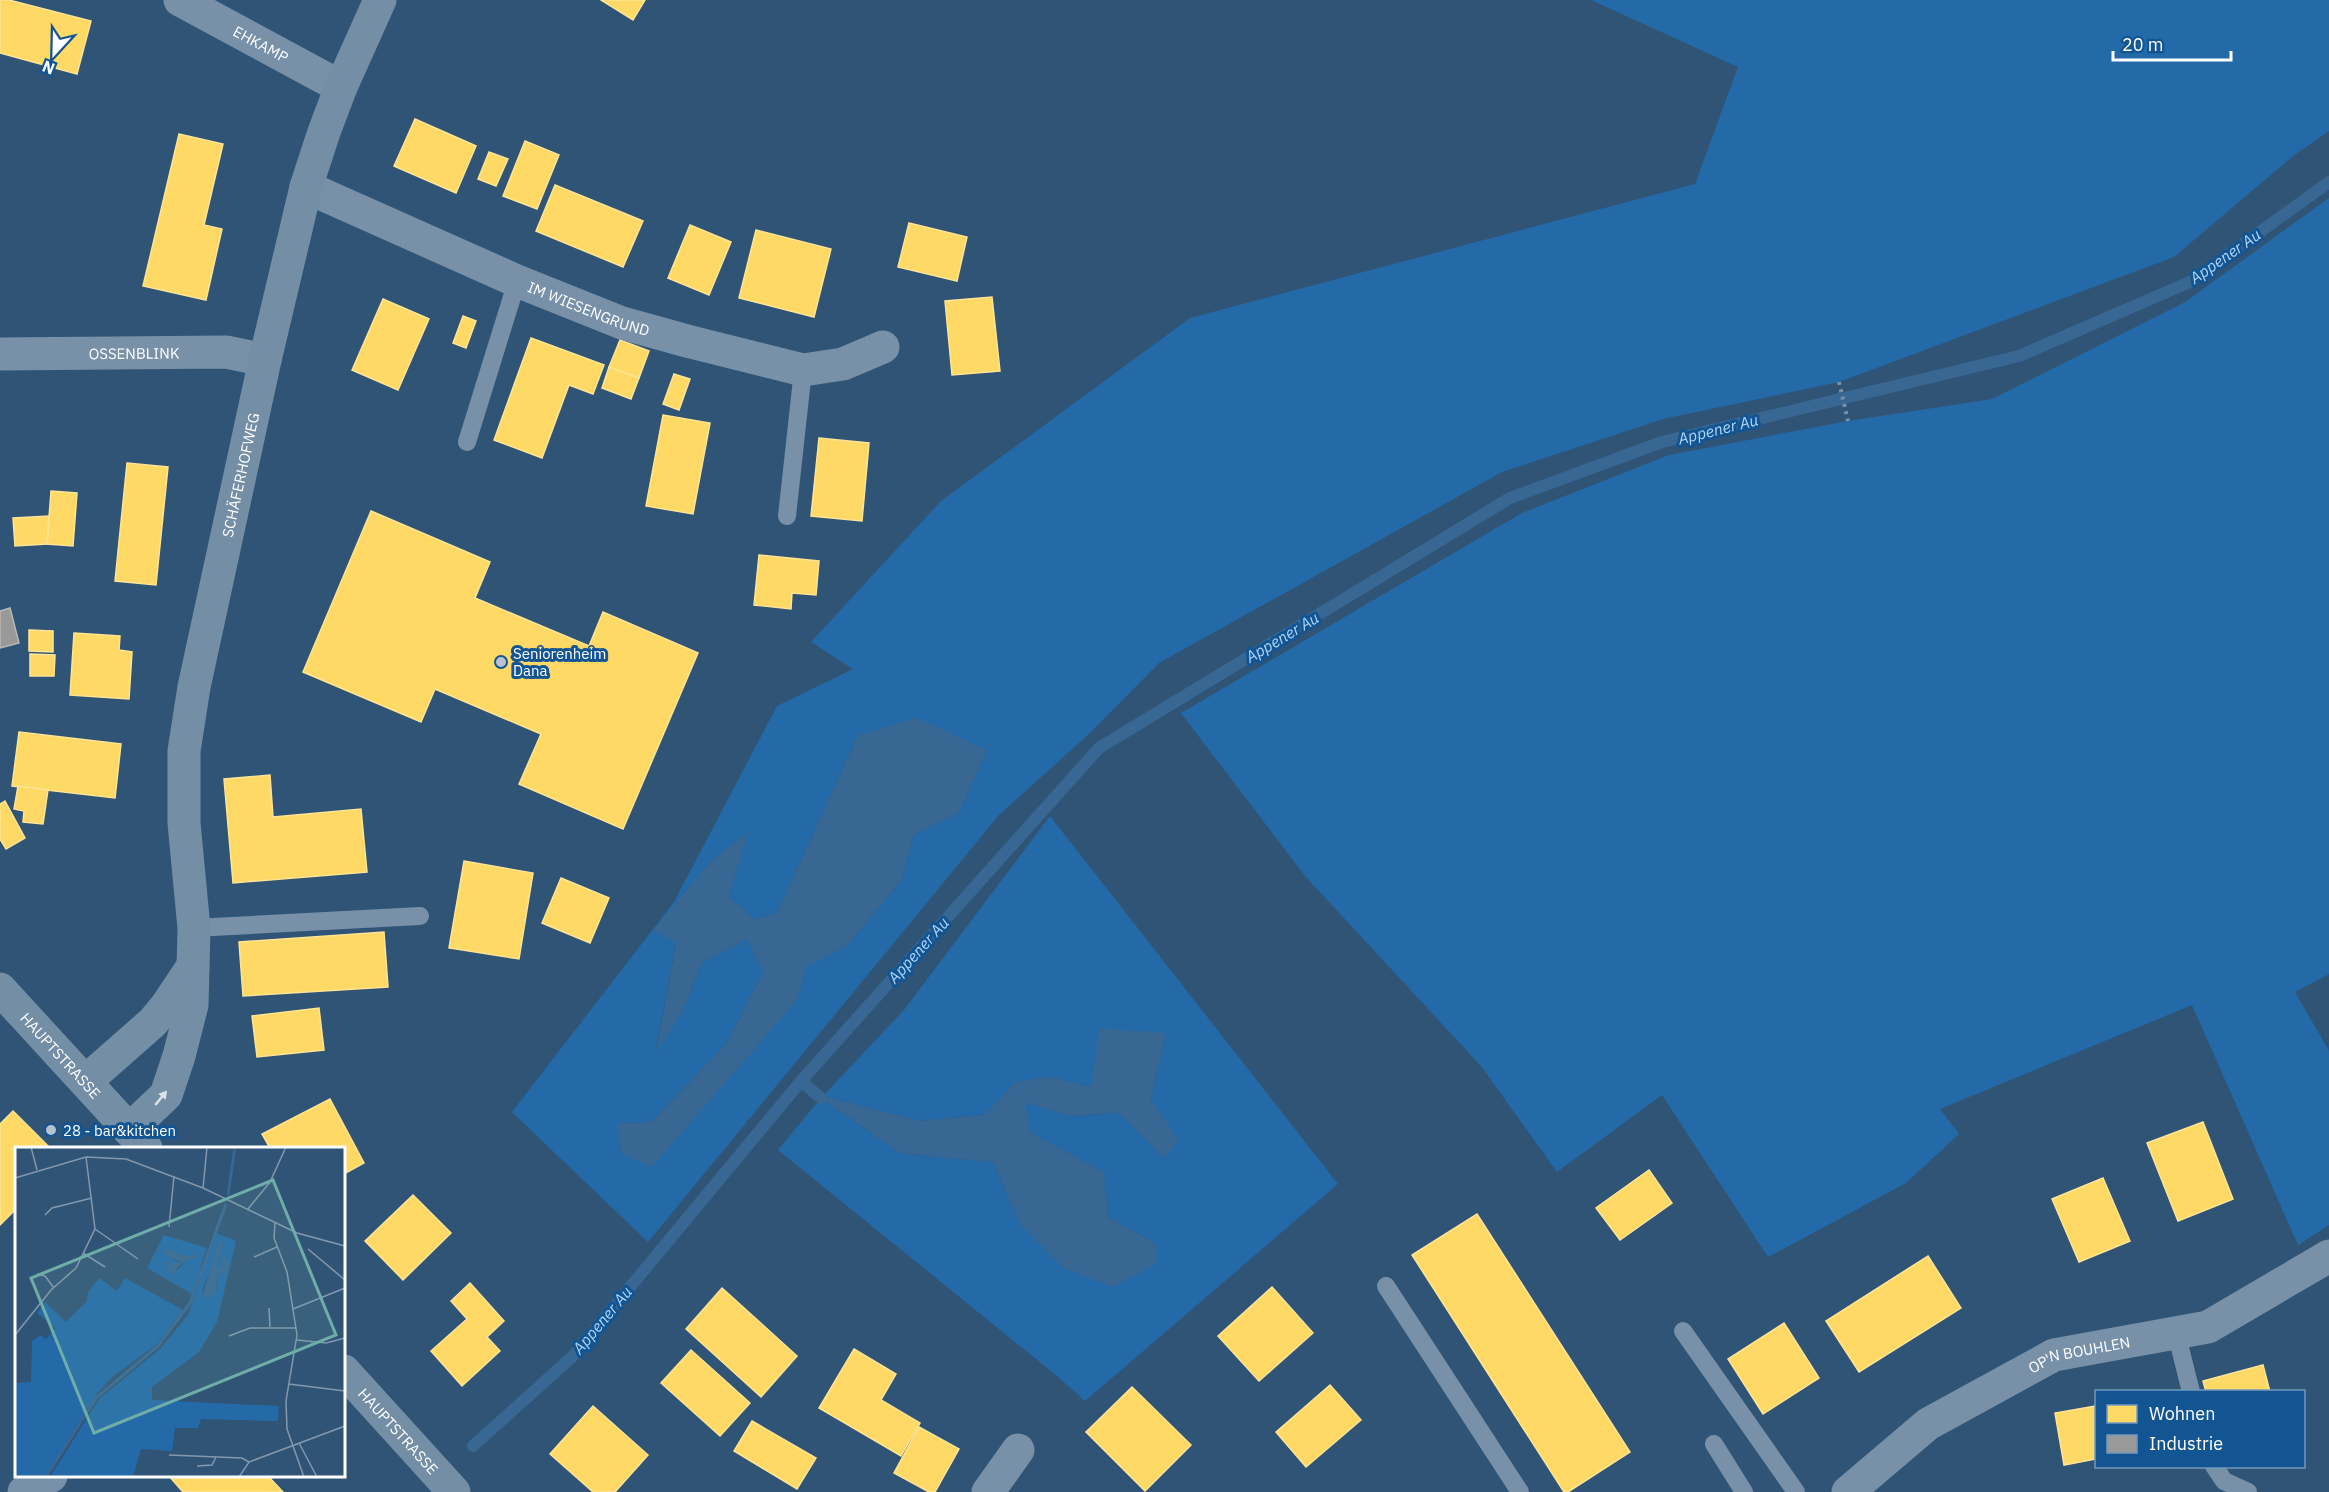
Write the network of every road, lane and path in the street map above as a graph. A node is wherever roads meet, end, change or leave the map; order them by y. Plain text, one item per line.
1 (180, 0) edge
2 (380, 0) edge
3 (341, 87) junction
4 (306, 187) junction
5 (517, 281) junction
6 (883, 347) dead end
7 (0, 354) edge
8 (265, 360) junction
9 (803, 370) junction
10 (1839, 382) dead end
11 (1848, 421) dead end
12 (467, 442) dead end
13 (787, 516) dead end
14 (420, 916) dead end
15 (194, 928) junction
16 (193, 966) junction
17 (0, 989) edge
18 (86, 1081) junction
19 (137, 1139) edge
20 (2329, 1256) edge
21 (1386, 1286) dead end
22 (1683, 1331) dead end
23 (2176, 1332) junction
24 (345, 1372) edge
25 (2190, 1390) edge
26 (1714, 1444) dead end
27 (1018, 1450) dead end
28 (2215, 1468) edge
29 (49, 1477) edge
30 (24, 1492) edge
31 (454, 1492) edge
32 (988, 1492) edge
33 (1520, 1492) edge
34 (1744, 1492) edge
35 (1796, 1492) edge
36 (1848, 1492) edge
37 (2248, 1492) edge

1 - 3 street, EHKAMP
2 - 3 street, SCHÄFERHOFWEG
3 - 4 street, SCHÄFERHOFWEG
4 - 5 street, IM WIESENGRUND
4 - 8 street, SCHÄFERHOFWEG
5 - 9 street, IM WIESENGRUND
5 - 12 lane
6 - 9 street, IM WIESENGRUND
7 - 8 street, OSSENBLINK
8 - 15 street, SCHÄFERHOFWEG
9 - 13 lane
10 - 11 path
14 - 15 lane
15 - 16 street, SCHÄFERHOFWEG
16 - 18 street
19 -> 16 street, SCHÄFERHOFWEG
17 - 18 street, HAUPTSTRASSE
18 - 19 street, HAUPTSTRASSE
20 - 23 street, OP'N BOUHLEN
21 - 33 lane
22 - 35 lane
23 - 25 lane
23 - 36 street, OP'N BOUHLEN
24 - 31 street, HAUPTSTRASSE
26 - 34 lane
27 - 32 street
28 - 37 lane
29 - 30 street

